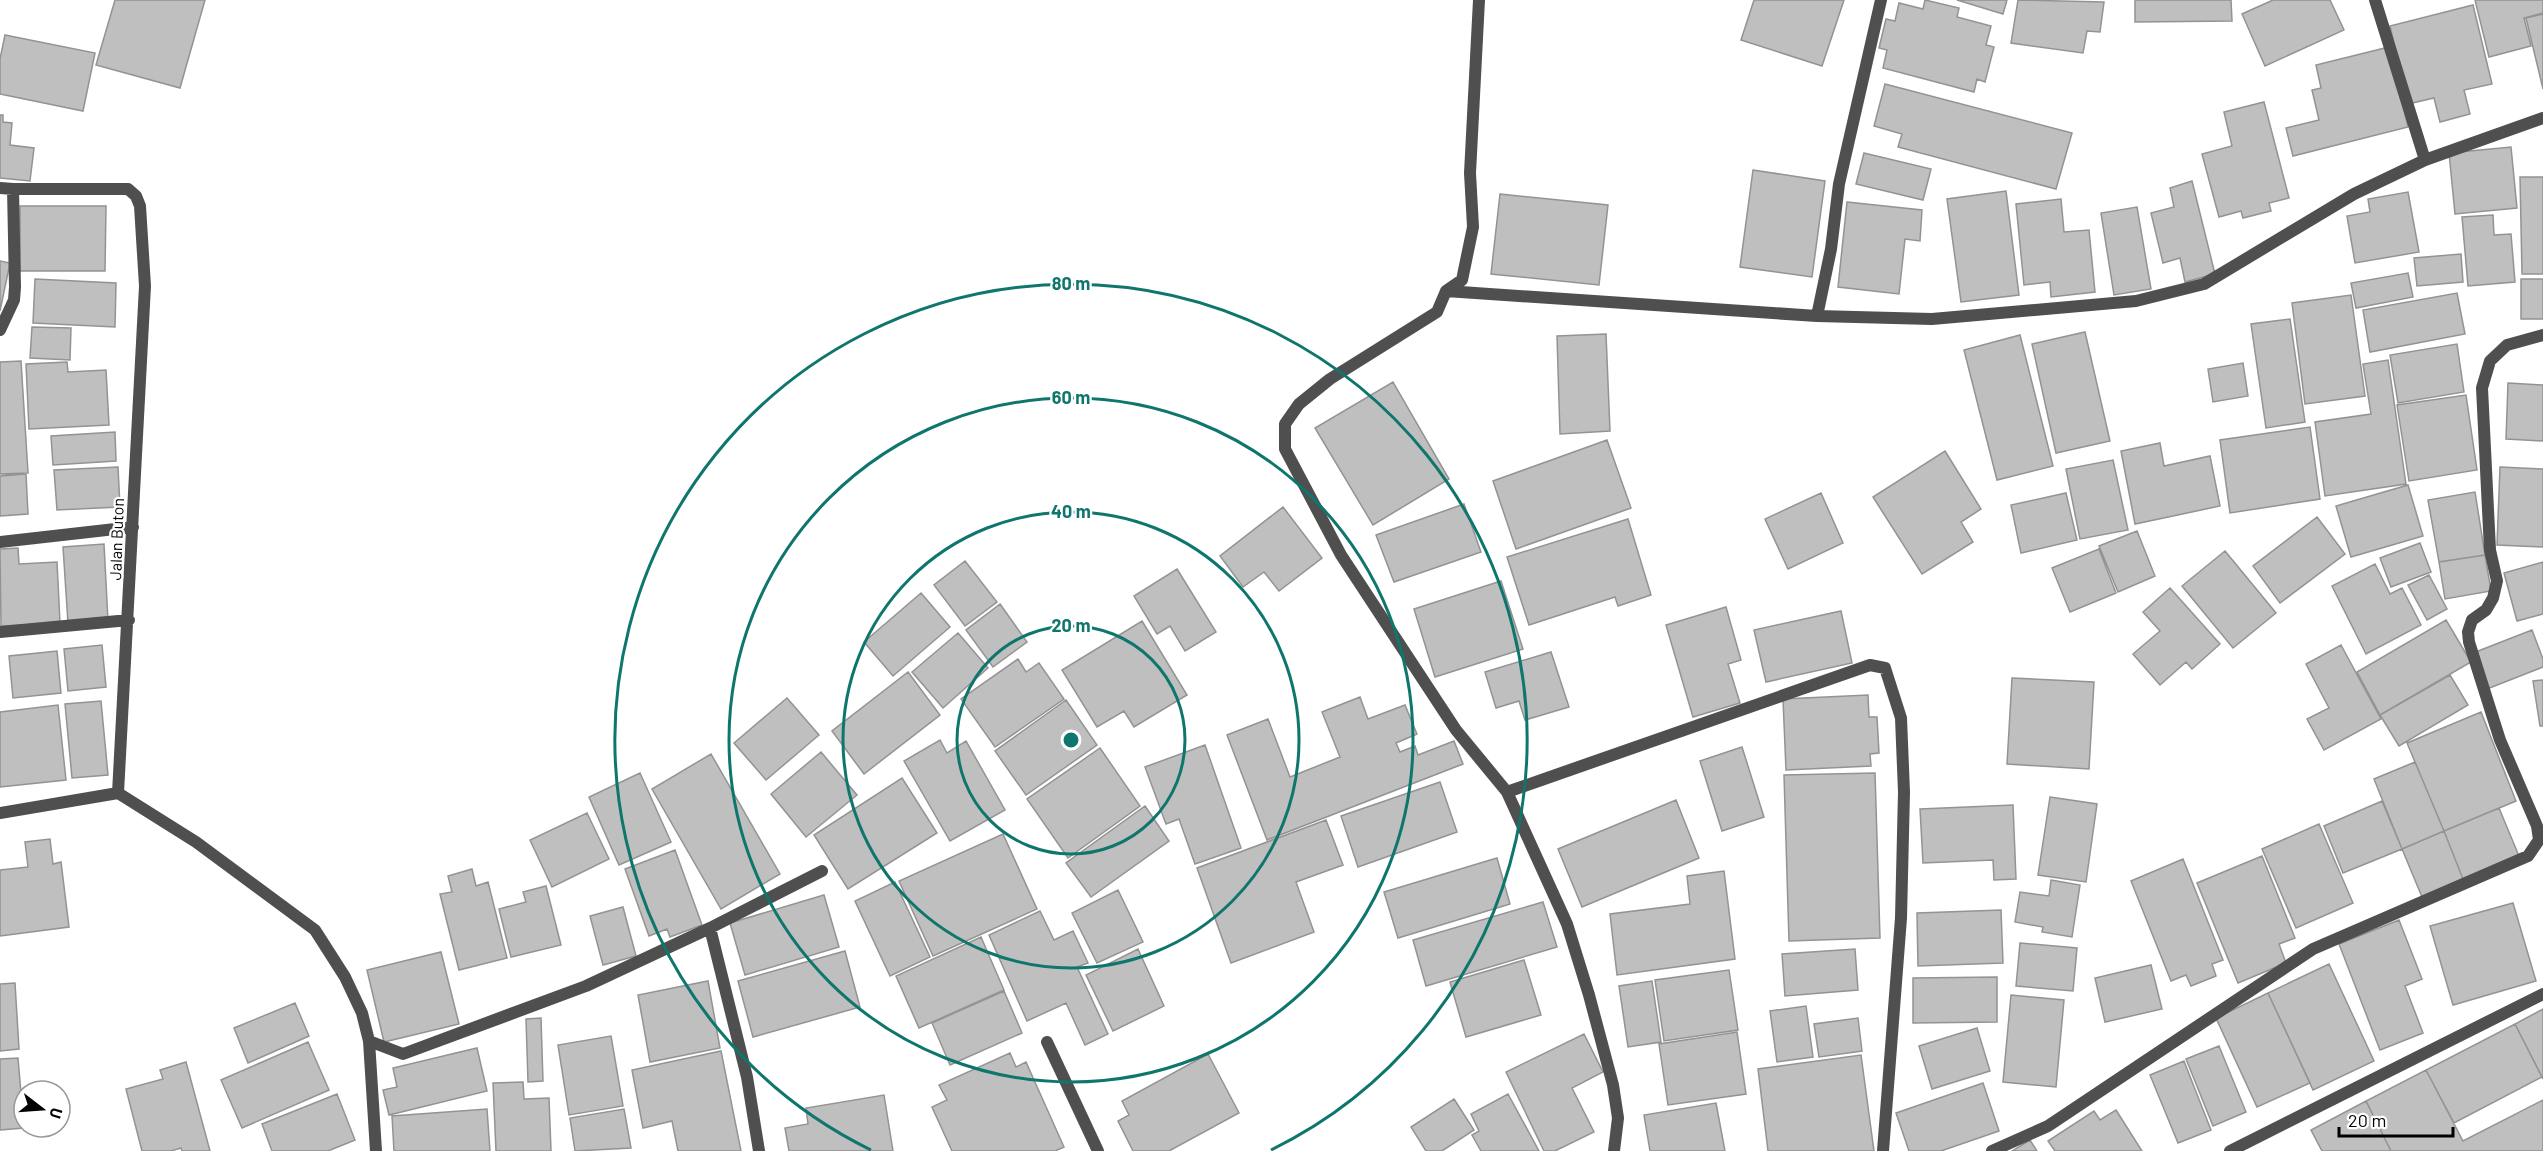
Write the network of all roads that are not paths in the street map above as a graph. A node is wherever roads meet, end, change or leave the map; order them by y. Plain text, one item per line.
1 (1479, 0) edge
2 (1881, 0) edge
3 (2375, 0) edge
4 (2543, 118) edge
5 (2425, 160) junction
6 (6, 189) edge
7 (1446, 291) junction
8 (1817, 316) junction
9 (0, 330) edge
10 (2543, 336) edge
11 (133, 527) junction
12 (0, 542) edge
13 (129, 620) junction
14 (0, 632) edge
15 (1507, 792) junction
16 (118, 794) junction
17 (0, 813) edge
18 (822, 871) dead end
19 (710, 928) junction
20 (2543, 994) edge
21 (369, 1041) junction
22 (1047, 1042) dead end
23 (376, 1151) edge
24 (759, 1151) edge
25 (1098, 1151) edge
26 (1614, 1151) edge
27 (1883, 1151) edge
28 (1992, 1151) edge
29 (2230, 1151) edge

1 - 7 street
2 - 8 street
3 - 5 street
4 - 5 street
5 - 8 street
6 - 9 street
6 - 11 street, Jalan Buton
7 - 8 street
7 - 15 street
10 - 28 street
11 - 12 street
11 - 13 street, Jalan Buton
13 - 14 street
13 - 16 street, Jalan Buton
15 - 26 street
15 - 27 street
16 - 17 street
16 - 21 street
18 - 19 street
19 - 21 street
19 - 24 street
20 - 29 street
21 - 23 street
22 - 25 street

